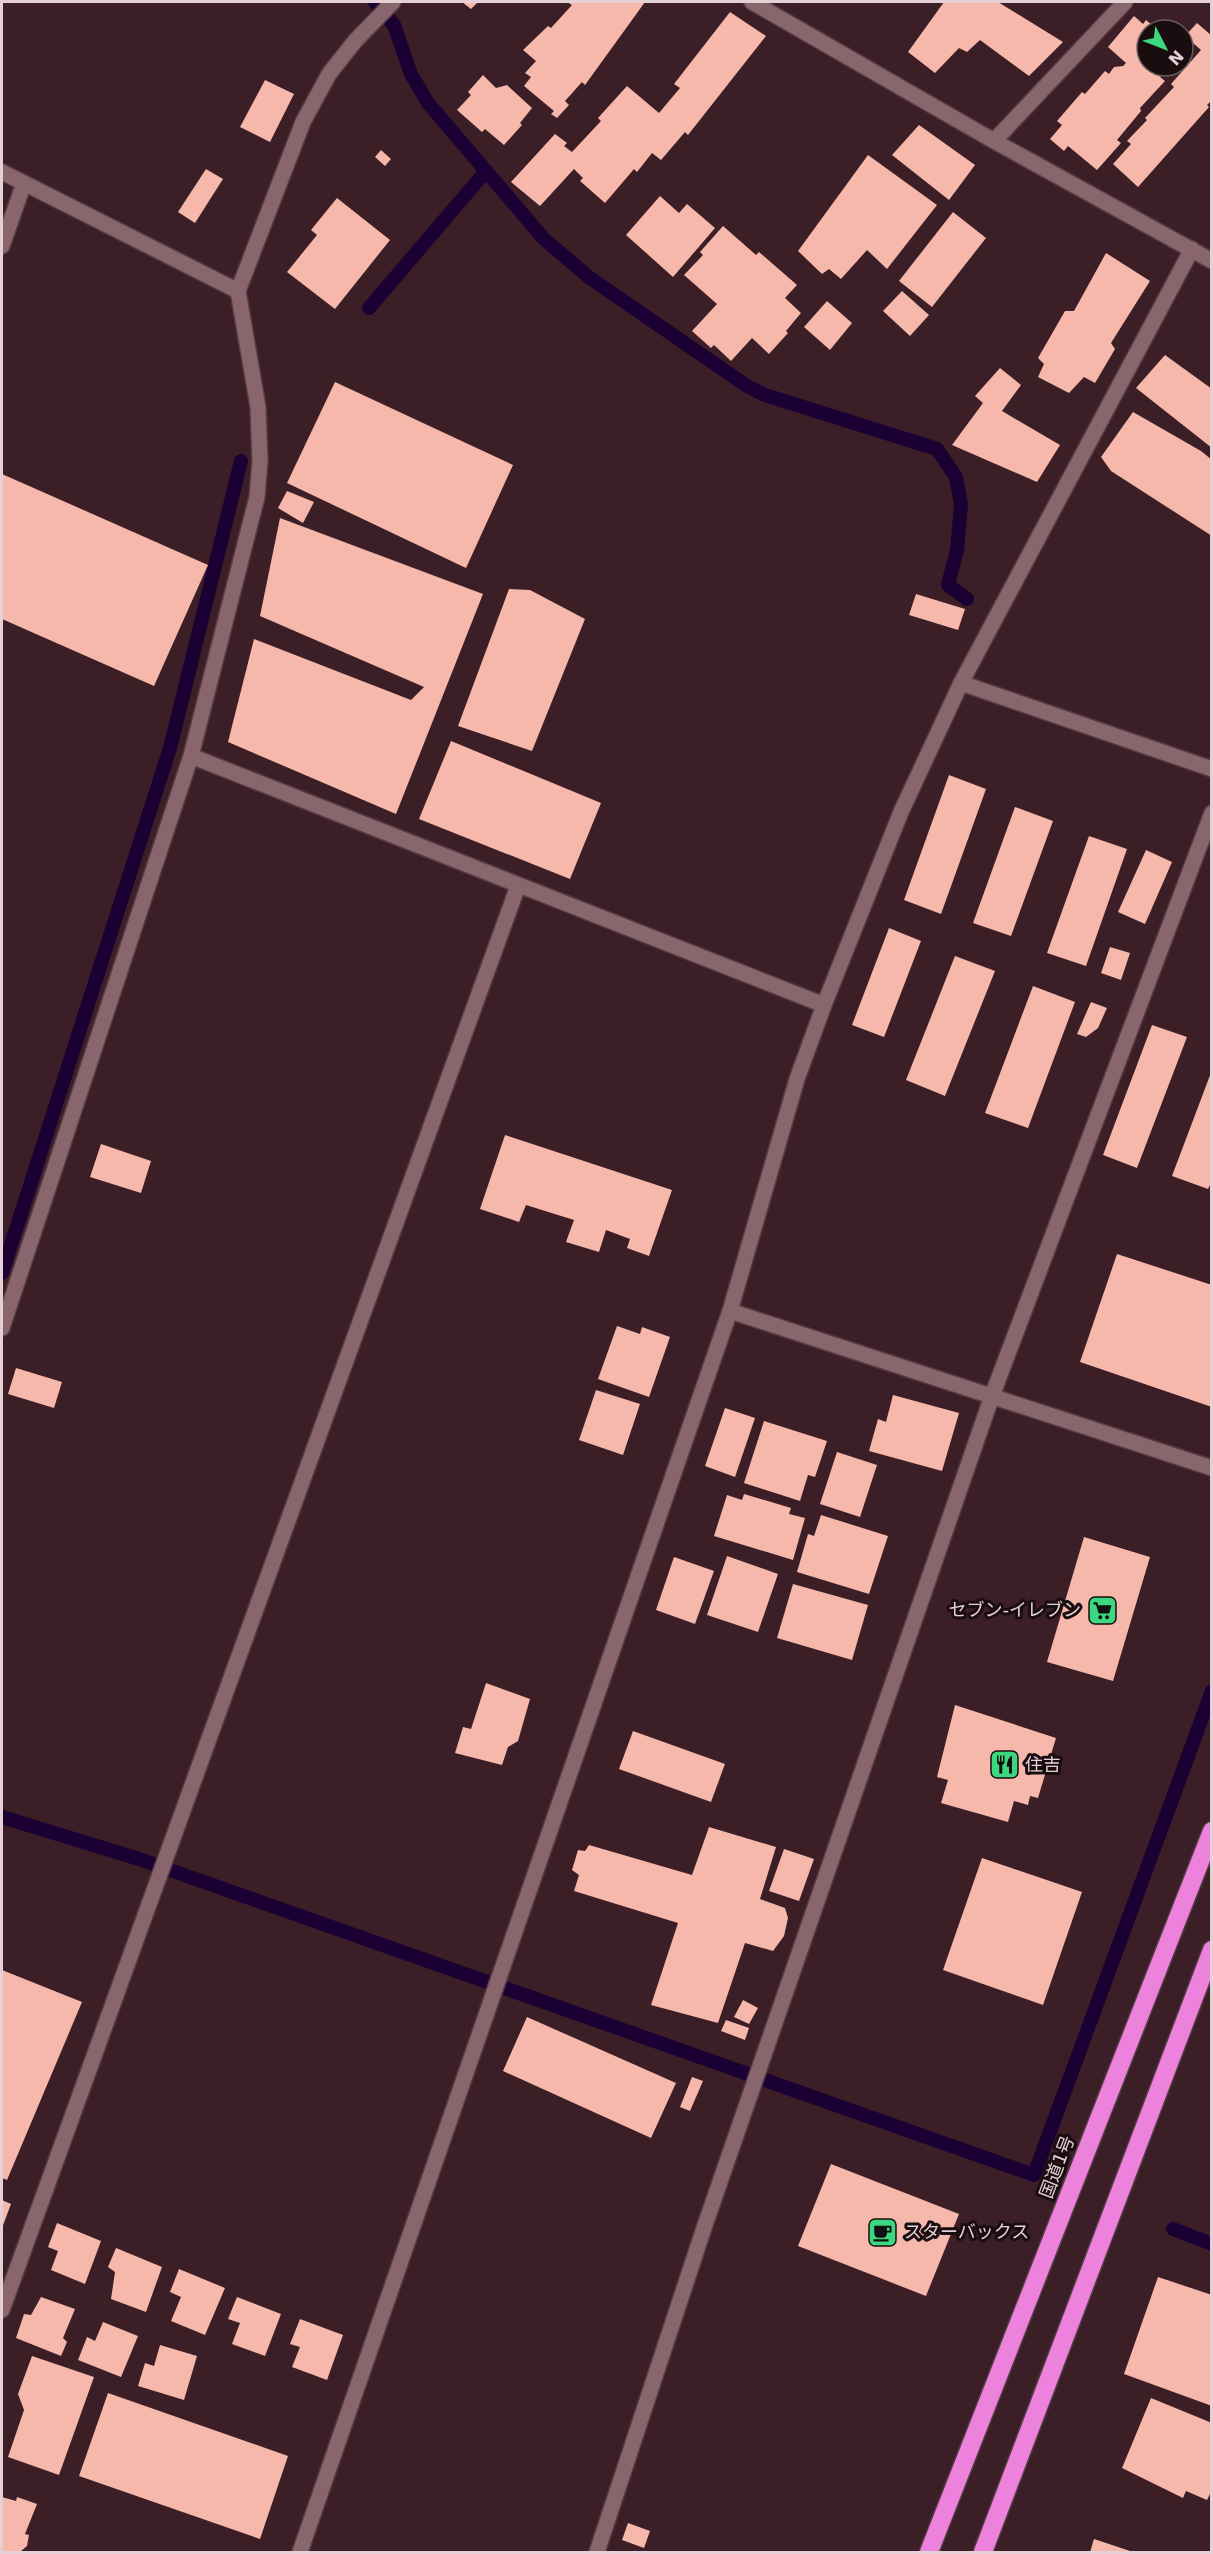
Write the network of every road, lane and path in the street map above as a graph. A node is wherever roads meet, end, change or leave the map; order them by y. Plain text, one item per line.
1 (393, 2) edge
2 (752, 2) edge
3 (1125, 2) edge
4 (994, 141) junction
5 (2, 172) edge
6 (24, 183) junction
7 (2, 246) edge
8 (1192, 249) junction
9 (1212, 261) edge
10 (238, 291) junction
11 (961, 683) junction
12 (191, 756) junction
13 (1212, 769) edge
14 (1212, 813) edge
15 (518, 886) junction
16 (824, 1005) junction
17 (730, 1311) junction
18 (2, 1328) edge
19 (992, 1396) junction
20 (1212, 1468) edge
21 (1212, 1830) edge
22 (1212, 1950) edge
23 (2, 2310) edge
24 (300, 2553) edge
25 (597, 2553) edge
26 (929, 2553) edge
27 (983, 2553) edge

1 - 10 street
2 - 4 street
3 - 4 street
4 - 8 street
5 - 6 street
6 - 7 street
6 - 10 street
8 - 9 street
8 - 11 street
10 - 12 street
11 - 13 street
11 - 16 street
12 - 15 street
12 - 18 street
14 - 19 street
15 - 16 street
15 - 23 street
16 - 17 street
17 - 19 street
17 - 24 street
19 - 20 street
19 - 25 street
21 - 26 highway, 国道1号
22 - 27 highway

